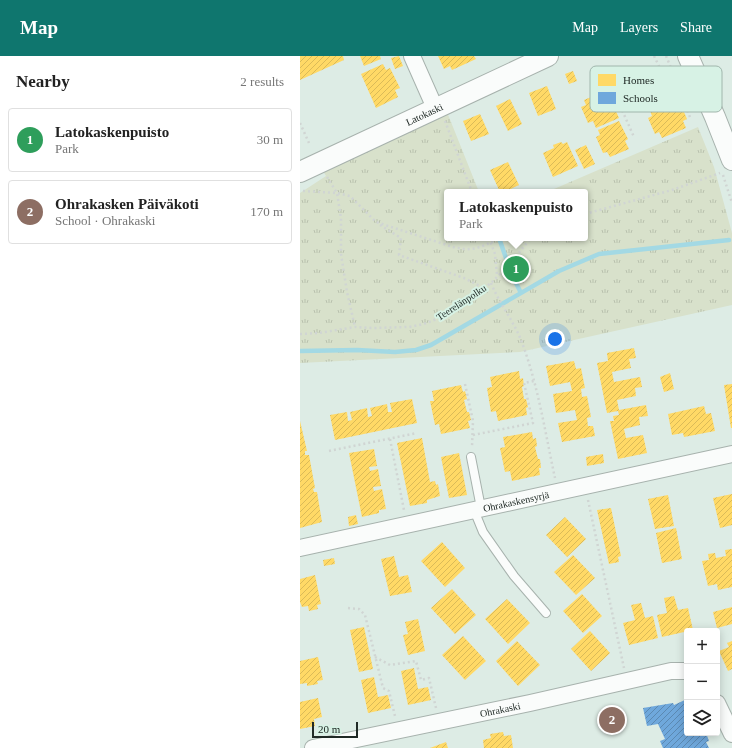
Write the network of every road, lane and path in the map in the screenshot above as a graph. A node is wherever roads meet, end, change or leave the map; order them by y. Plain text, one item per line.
1 (412, 56) edge
2 (548, 56) edge
3 (654, 56) edge
4 (688, 56) edge
5 (659, 66) edge
6 (692, 66) edge
7 (437, 107) junction
8 (623, 112) edge
9 (688, 112) edge
10 (713, 112) edge
11 (690, 117) dead end
12 (300, 123) edge
13 (634, 137) dead end
14 (309, 143) dead end
15 (727, 166) edge
16 (300, 172) edge
17 (326, 176) dead end
18 (471, 189) edge
19 (304, 191) dead end
20 (337, 193) junction
21 (588, 213) edge
22 (376, 222) junction
23 (489, 241) edge
24 (490, 241) edge
25 (528, 241) edge
26 (497, 277) junction
27 (491, 283) junction
28 (484, 288) junction
29 (355, 327) junction
30 (300, 334) edge
31 (534, 381) junction
32 (465, 384) dead end
33 (417, 433) dead end
34 (473, 435) junction
35 (390, 439) junction
36 (329, 451) dead end
37 (732, 454) edge
38 (471, 457) joint
39 (556, 478) dead end
40 (587, 495) dead end
41 (478, 509) junction
42 (406, 524) junction
43 (300, 548) edge
44 (348, 608) dead end
45 (546, 613) dead end
46 (375, 657) junction
47 (684, 671) edge
48 (625, 672) dead end
49 (720, 709) edge
50 (439, 722) junction
51 (399, 730) junction
52 (732, 734) edge
53 (313, 748) edge

1 - 7 street
2 - 7 street, Latokaski
3 - 5 path
4 - 6 street
7 - 16 street, Latokaski
7 - 18 path
8 - 13 path
9 - 11 path
10 - 15 street
12 - 14 path
15 - 21 path
17 - 20 path
19 - 20 path
20 - 22 path
20 - 29 path
22 - 23 path
22 - 28 path
24 - 26 path
25 - 26 path, Teerelänpolku
26 - 27 path, Teerelänpolku
27 - 28 path, Teerelänpolku
27 - 31 path
28 - 29 path, Teerelänpolku
29 - 30 path, Teerelänpolku
31 - 34 path
31 - 39 path
32 - 34 path
33 - 35 path
34 - 38 path
35 - 36 path
35 - 42 path
37 - 41 street, Ohrakaskensyrjä
38 - 41 lane
40 - 48 path
41 - 42 street, Ohrakaskensyrjä
41 - 45 lane
42 - 43 street, Ohrakaskensyrjä
44 - 46 path
46 - 50 path
46 - 51 path
47 - 50 street, Ohrakaski
49 - 52 street
50 - 51 street, Ohrakaski
51 - 53 street, Ohrakaski

